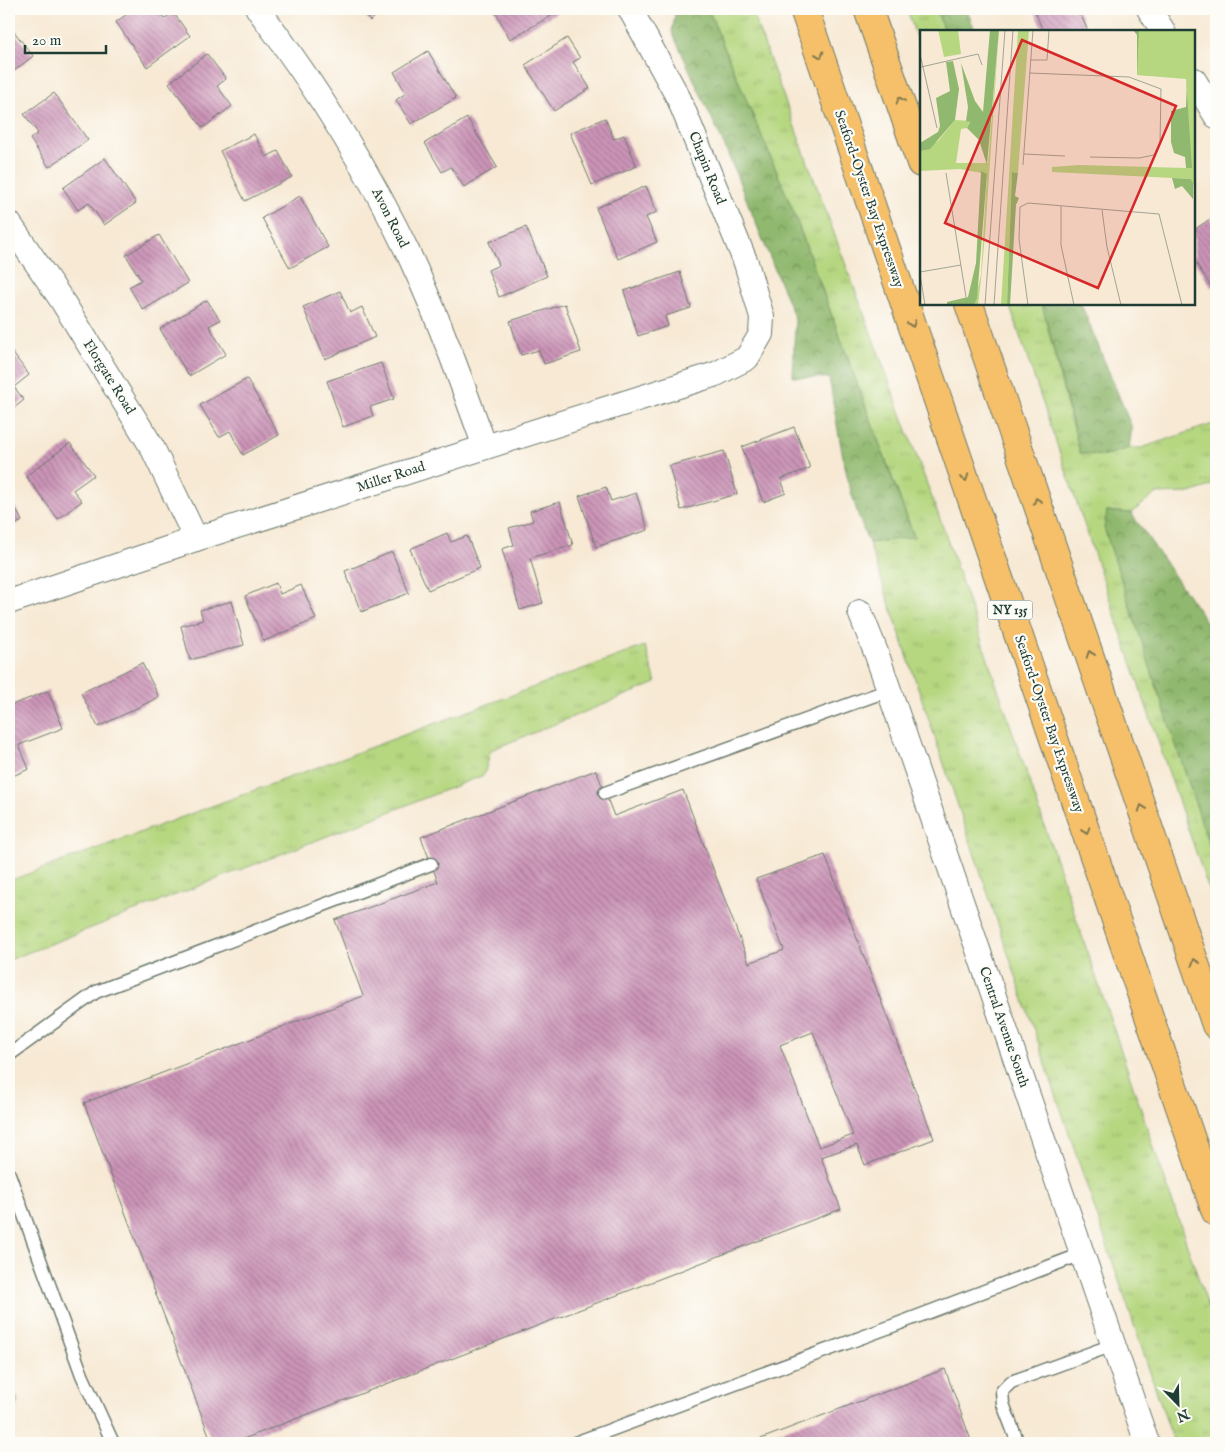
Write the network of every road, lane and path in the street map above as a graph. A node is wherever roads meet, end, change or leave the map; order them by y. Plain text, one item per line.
1 (258, 9) edge
2 (630, 9) edge
3 (804, 9) edge
4 (868, 9) edge
5 (1149, 9) edge
6 (1162, 30) edge
7 (1195, 82) edge
8 (1216, 116) edge
9 (920, 160) edge
10 (9, 223) edge
11 (969, 305) edge
12 (761, 334) joint
13 (485, 447) junction
14 (196, 539) junction
15 (9, 602) edge
16 (860, 612) dead end
17 (889, 690) junction
18 (606, 793) dead end
19 (431, 864) dead end
20 (1216, 1024) edge
21 (9, 1055) edge
22 (9, 1174) edge
23 (1216, 1212) edge
24 (1082, 1254) junction
25 (1113, 1345) junction
26 (113, 1443) edge
27 (575, 1443) edge
28 (1018, 1443) edge
29 (1147, 1443) edge

1 - 13 street, Avon Road
2 - 12 street, Chapin Road
3 -> 23 highway, Seaford-Oyster Bay Expressway / NY 135
9 -> 4 highway
5 - 6 street
7 - 8 street
10 - 14 street, Florgate Road
20 -> 11 highway
12 - 13 street, Miller Road
13 - 14 street, Miller Road
14 - 15 street, Miller Road
16 - 17 street, Central Avenue South
17 - 18 lane
17 - 24 street, Central Avenue South
19 - 21 lane
22 - 26 lane
24 - 25 street, Central Avenue South
24 - 27 lane
25 - 28 lane
25 - 29 street, Central Avenue South

